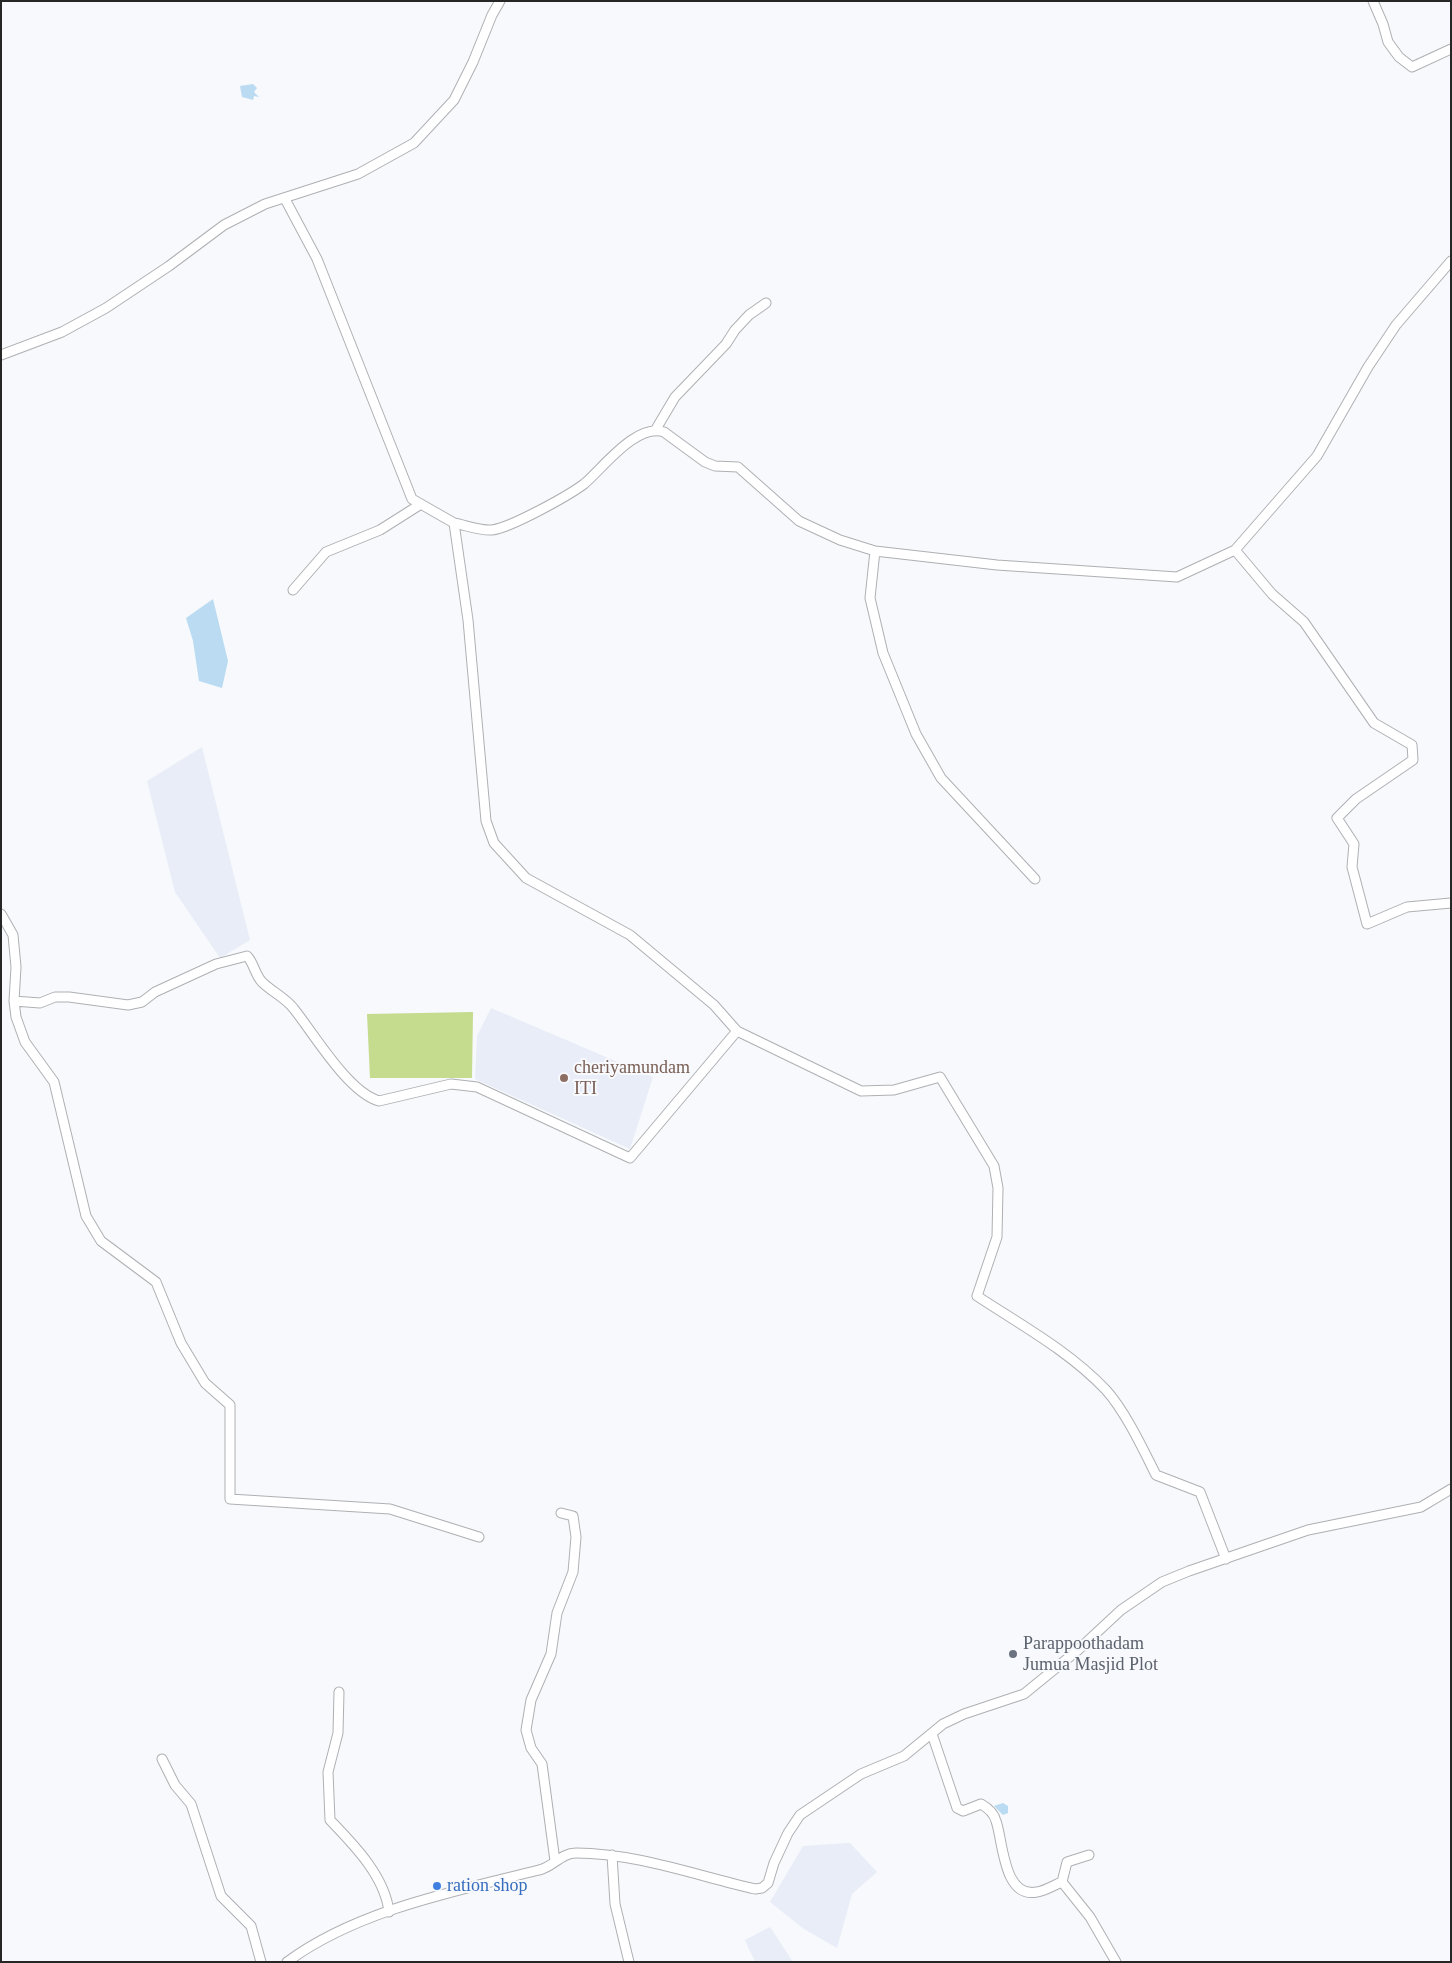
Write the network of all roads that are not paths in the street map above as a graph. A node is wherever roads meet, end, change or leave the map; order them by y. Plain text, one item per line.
1 (500, 1) edge
2 (1373, 1) edge
3 (1451, 49) edge
4 (285, 199) junction
5 (1451, 261) edge
6 (766, 303) dead end
7 (1, 355) edge
8 (656, 430) junction
9 (421, 504) junction
10 (454, 523) junction
11 (1235, 550) junction
12 (875, 551) junction
13 (293, 590) dead end
14 (1035, 879) dead end
15 (1451, 903) edge
16 (1, 914) edge
17 (14, 1002) junction
18 (737, 1031) junction
19 (1451, 1489) edge
20 (561, 1514) dead end
21 (479, 1537) dead end
22 (1226, 1559) junction
23 (339, 1692) dead end
24 (932, 1734) junction
25 (162, 1759) dead end
26 (612, 1855) junction
27 (1089, 1855) dead end
28 (555, 1861) junction
29 (1062, 1882) junction
30 (389, 1912) junction
31 (261, 1962) edge
32 (287, 1962) edge
33 (629, 1962) edge
34 (1116, 1962) edge

1 - 4 street
2 - 3 street
4 - 7 street
4 - 9 street
5 - 11 street
6 - 8 street
8 - 10 street
8 - 12 street
9 - 10 street
9 - 13 street
10 - 18 street
11 - 12 street
11 - 15 street
12 - 14 street
16 - 17 street
17 - 18 street
17 - 21 street
18 - 22 street
19 - 22 street
20 - 28 street
22 - 24 street
23 - 30 street
24 - 26 street
24 - 29 street
25 - 31 street
26 - 28 street
26 - 33 street
27 - 29 street
28 - 30 street
29 - 34 street
30 - 32 street

